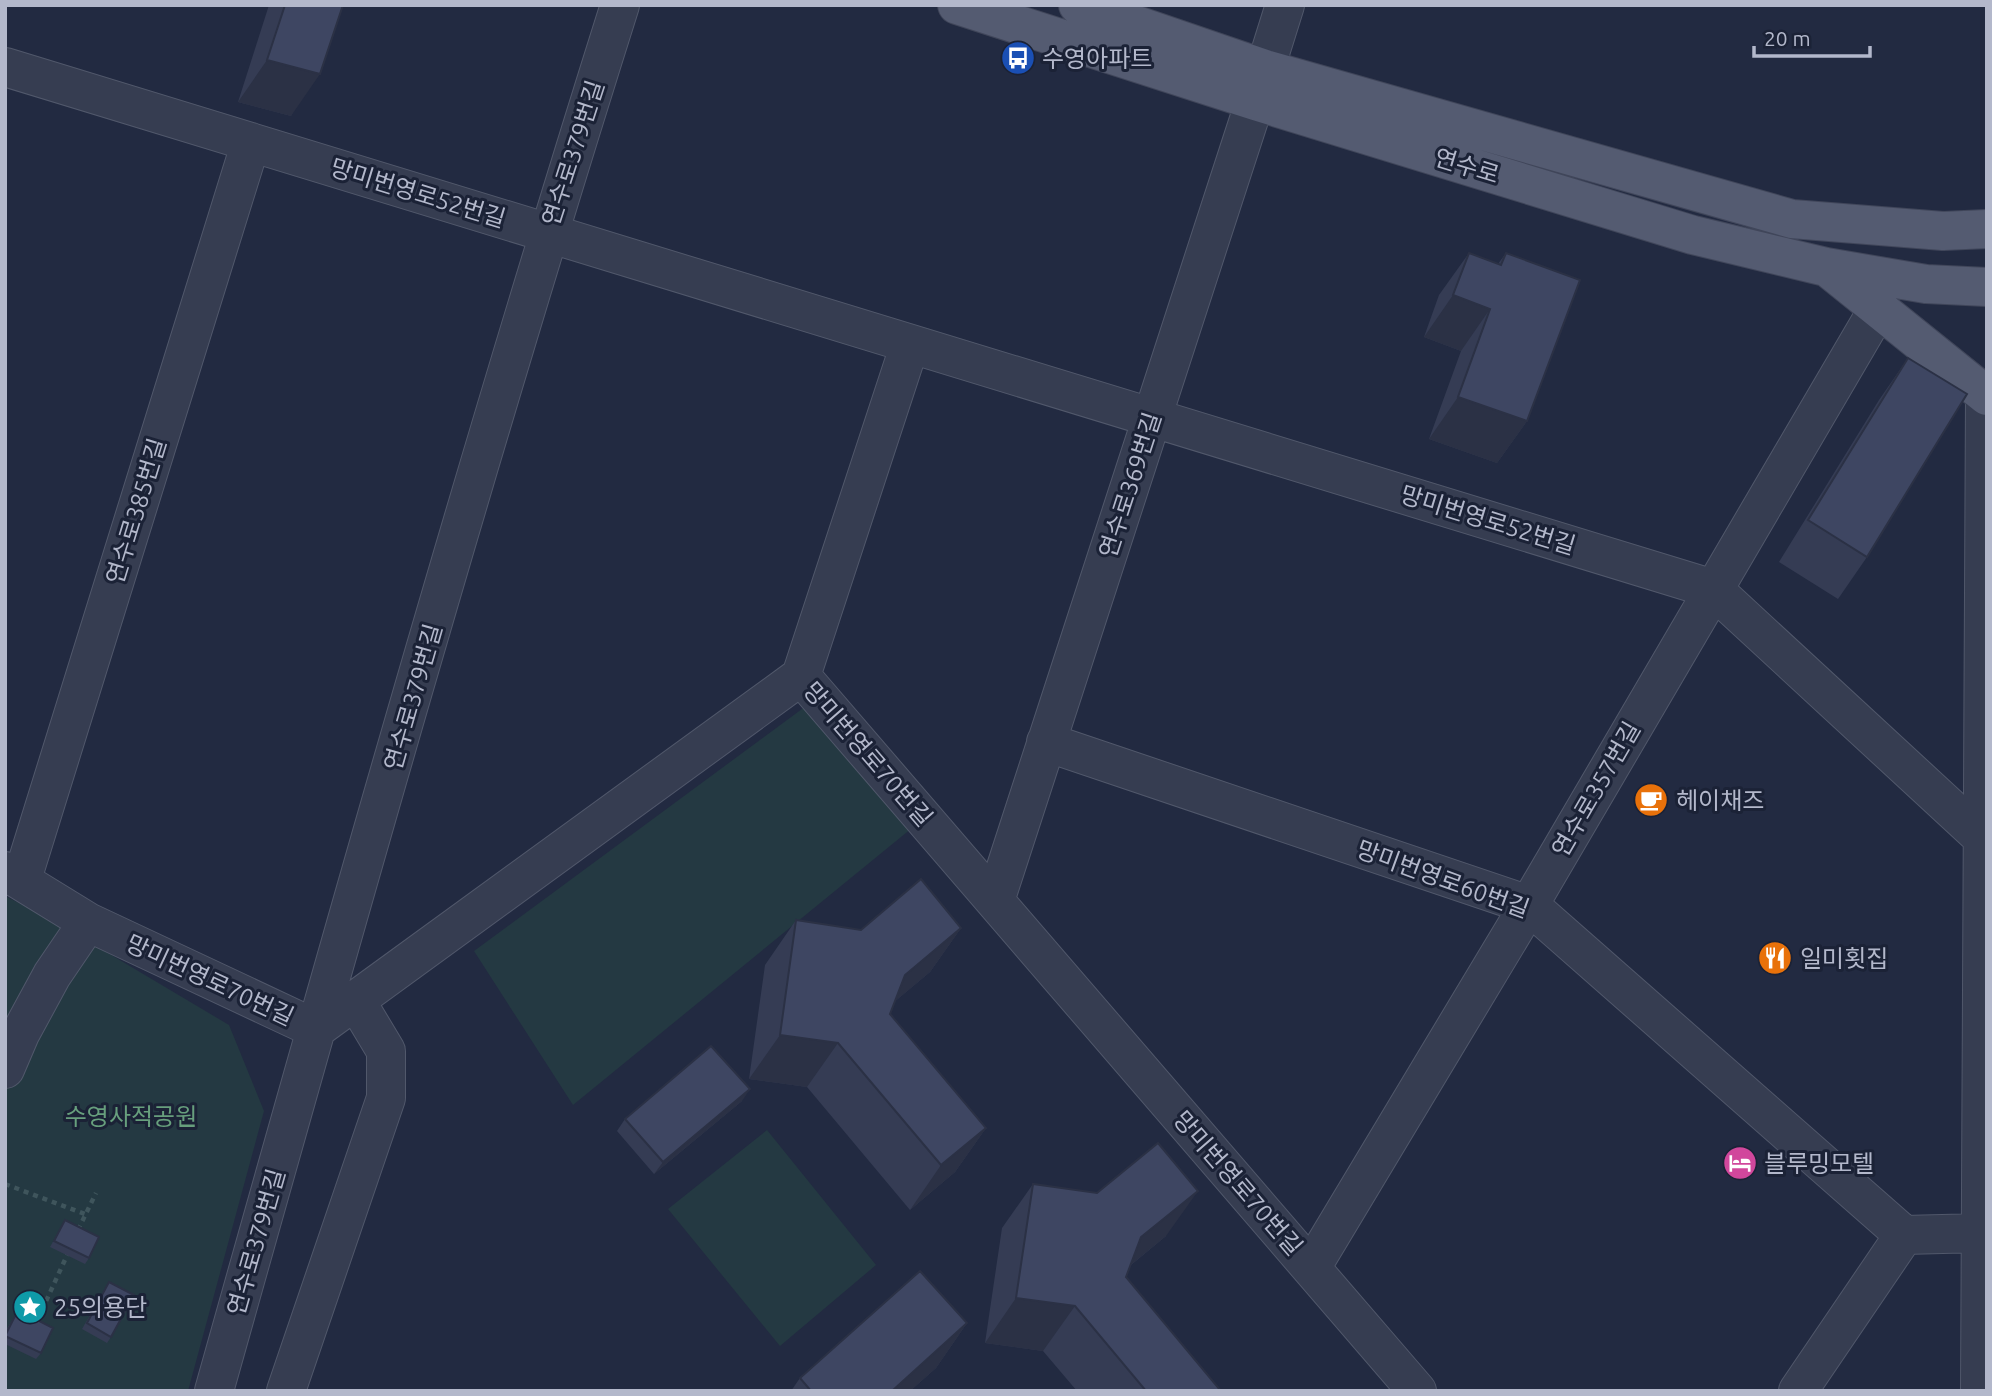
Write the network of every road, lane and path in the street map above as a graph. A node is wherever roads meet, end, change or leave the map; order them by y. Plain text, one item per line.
1 (620, 5) edge
2 (957, 5) edge
3 (1078, 5) edge
4 (1285, 5) edge
5 (5, 67) edge
6 (1260, 85) junction
7 (251, 142) junction
8 (1987, 229) edge
9 (548, 233) junction
10 (1826, 267) junction
11 (1987, 287) edge
12 (1878, 309) junction
13 (911, 344) junction
14 (1986, 396) edge
15 (1153, 418) junction
16 (1713, 589) junction
17 (801, 676) junction
18 (1046, 742) junction
19 (1985, 841) edge
20 (13, 875) edge
21 (995, 901) junction
22 (1529, 905) junction
23 (88, 922) junction
24 (356, 1001) junction
25 (316, 1030) junction
26 (1984, 1039) edge
27 (5, 1069) edge
28 (5, 1184) edge
29 (96, 1193) dead end
30 (85, 1214) junction
31 (1981, 1233) junction
32 (1904, 1235) junction
33 (75, 1238) edge
34 (69, 1250) edge
35 (1311, 1268) junction
36 (42, 1310) dead end
37 (1984, 1317) edge
38 (214, 1391) edge
39 (286, 1391) edge
40 (1417, 1391) edge
41 (1797, 1391) edge
42 (1980, 1391) edge

1 - 9 street, 연수로379번길
2 - 6 main road, 연수로
3 - 6 main road, 연수로
4 - 6 street, 연수로369번길
5 - 7 street, 망미번영로52번길
6 - 8 main road, 연수로
6 - 10 main road, 연수로
6 - 15 street, 연수로369번길
7 - 9 street, 망미번영로52번길
7 - 20 street, 연수로385번길
9 - 13 street, 망미번영로52번길
9 - 25 street, 연수로379번길
10 - 11 main road, 연수로
10 - 12 main road
12 - 14 main road
12 - 16 street, 연수로357번길
13 - 15 street, 망미번영로52번길
13 - 17 street
14 - 19 street
15 - 16 street, 망미번영로52번길
15 - 18 street, 연수로369번길
16 - 19 street, 망미번영로52번길
16 - 22 street, 연수로357번길
17 - 21 street, 망미번영로70번길
17 - 24 street, 망미번영로70번길
18 - 21 street, 연수로369번길
18 - 22 street, 망미번영로60번길
19 - 26 street
20 - 23 street, 망미번영로70번길
21 - 35 street, 망미번영로70번길
22 - 32 street, 망미번영로60번길
22 - 35 street, 연수로357번길
23 - 25 street, 망미번영로70번길
23 - 27 street
24 - 25 street, 망미번영로70번길
24 - 39 street
25 - 38 street, 연수로379번길
26 - 31 street
28 - 30 path
29 - 30 path
30 - 33 path
31 - 32 street
31 - 37 street
32 - 41 street
34 - 36 path
35 - 40 street, 망미번영로70번길
37 - 42 street

